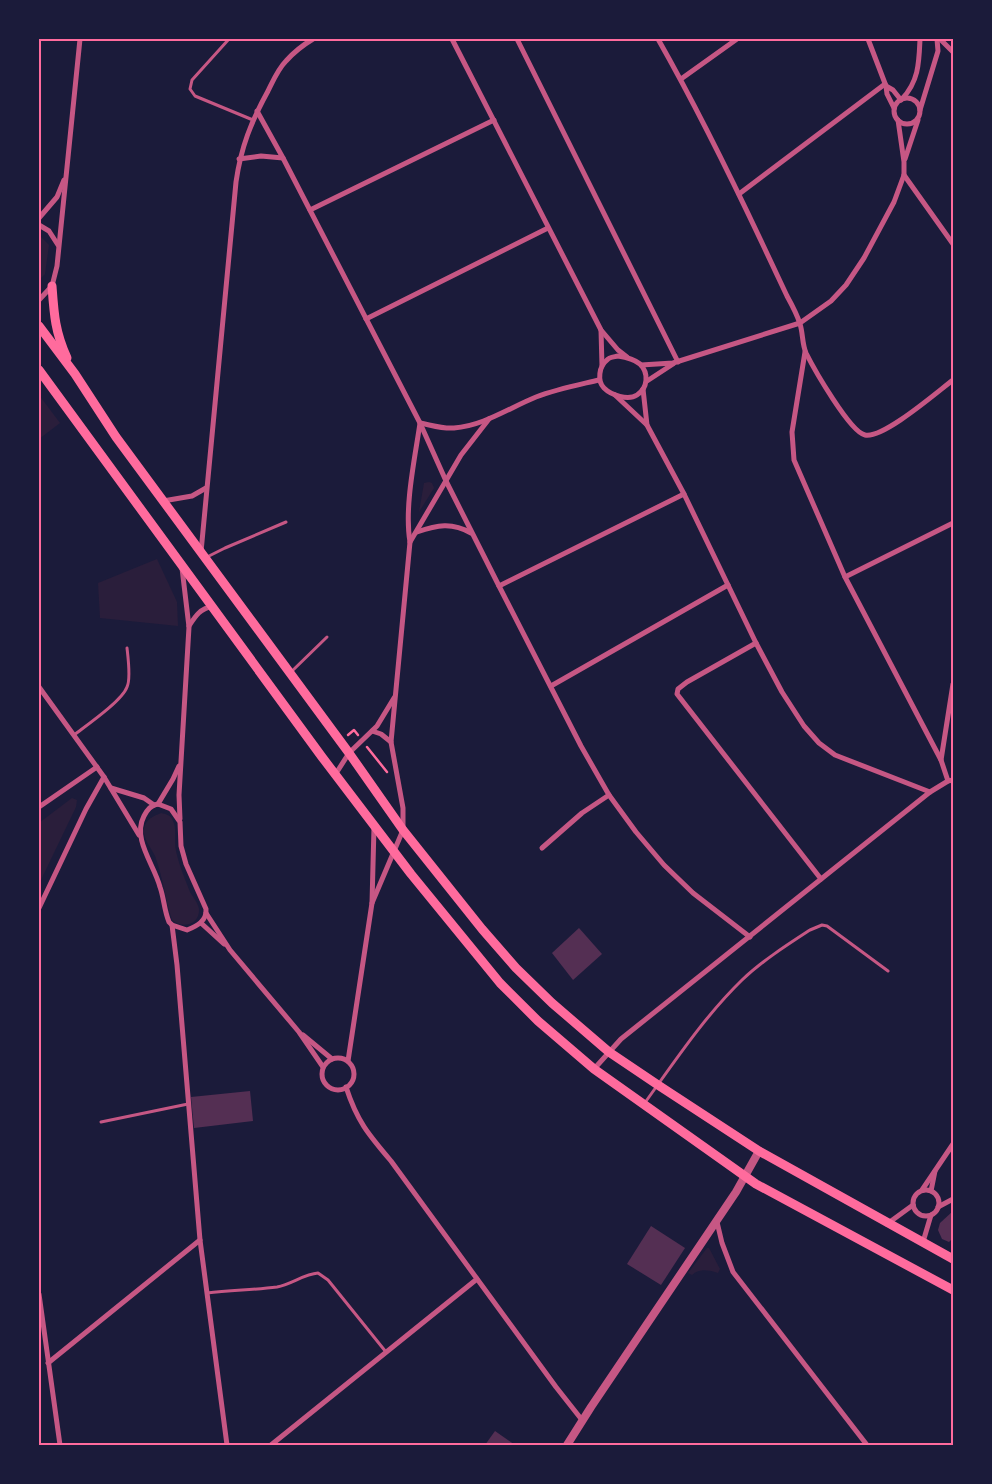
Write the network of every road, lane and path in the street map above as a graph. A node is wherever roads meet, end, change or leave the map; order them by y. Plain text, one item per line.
1 (80, 39) edge
2 (230, 39) edge
3 (313, 39) edge
4 (452, 39) edge
5 (517, 39) edge
6 (658, 39) edge
7 (737, 39) edge
8 (868, 39) edge
9 (920, 39) edge
10 (939, 39) edge
11 (953, 52) edge
12 (681, 79) junction
13 (886, 85) junction
14 (901, 100) junction
15 (894, 108) junction
16 (257, 111) junction
17 (919, 113) junction
18 (253, 120) junction
19 (494, 120) junction
20 (898, 120) junction
21 (283, 158) junction
22 (239, 160) junction
23 (904, 162) junction
24 (904, 175) junction
25 (66, 176) junction
26 (739, 194) junction
27 (310, 210) junction
28 (39, 218) edge
29 (39, 225) edge
30 (548, 228) junction
31 (953, 244) edge
32 (58, 246) junction
33 (52, 286) junction
34 (39, 300) edge
35 (366, 318) junction
36 (800, 324) junction
37 (39, 326) edge
38 (601, 330) junction
39 (805, 352) junction
40 (627, 357) junction
41 (676, 363) junction
42 (641, 365) junction
43 (602, 366) junction
44 (39, 370) edge
45 (74, 374) junction
46 (599, 380) junction
47 (953, 380) edge
48 (646, 382) junction
49 (643, 389) junction
50 (614, 394) junction
51 (489, 419) junction
52 (420, 422) junction
53 (647, 425) junction
54 (446, 481) junction
55 (206, 488) junction
56 (684, 494) junction
57 (163, 501) junction
58 (286, 522) dead end
59 (953, 522) edge
60 (417, 532) junction
61 (472, 533) junction
62 (410, 542) junction
63 (203, 556) junction
64 (181, 563) junction
65 (846, 577) junction
66 (728, 585) junction
67 (499, 586) junction
68 (213, 606) junction
69 (189, 627) junction
70 (328, 637) dead end
71 (756, 643) junction
72 (127, 648) dead end
73 (290, 673) junction
74 (953, 684) edge
75 (551, 686) junction
76 (39, 687) edge
77 (396, 696) junction
78 (372, 731) junction
79 (74, 735) junction
80 (392, 742) junction
81 (349, 753) junction
82 (941, 760) junction
83 (181, 761) junction
84 (97, 767) junction
85 (335, 774) junction
86 (104, 777) junction
87 (951, 780) edge
88 (111, 788) junction
89 (930, 792) junction
90 (609, 795) junction
91 (156, 805) junction
92 (39, 807) edge
93 (180, 822) junction
94 (374, 824) junction
95 (404, 830) junction
96 (140, 836) junction
97 (542, 848) dead end
98 (395, 851) junction
99 (821, 879) junction
100 (372, 903) junction
101 (39, 908) edge
102 (206, 914) junction
103 (201, 923) junction
104 (172, 925) junction
105 (750, 937) junction
106 (230, 950) junction
107 (888, 971) dead end
108 (299, 1032) junction
109 (609, 1052) junction
110 (332, 1059) junction
111 (348, 1061) junction
112 (323, 1067) junction
113 (594, 1069) junction
114 (658, 1085) junction
115 (346, 1087) junction
116 (189, 1104) junction
117 (644, 1104) junction
118 (101, 1122) dead end
119 (953, 1144) edge
120 (759, 1151) junction
121 (936, 1168) junction
122 (745, 1176) junction
123 (922, 1190) junction
124 (931, 1191) junction
125 (953, 1199) edge
126 (939, 1200) junction
127 (913, 1204) junction
128 (938, 1207) junction
129 (931, 1215) junction
130 (717, 1222) junction
131 (887, 1224) junction
132 (200, 1240) junction
133 (923, 1243) junction
134 (953, 1260) edge
135 (477, 1279) junction
136 (953, 1290) edge
137 (207, 1293) junction
138 (39, 1294) edge
139 (386, 1352) junction
140 (48, 1363) junction
141 (582, 1420) junction
142 (60, 1445) edge
143 (228, 1445) edge
144 (271, 1445) edge
145 (567, 1445) edge
146 (867, 1445) edge

1 - 25 street
2 - 18 lane
3 - 16 street
4 - 19 street
5 - 41 street
6 - 12 street
7 - 12 street
8 - 13 street
9 - 14 street
10 - 11 street
10 - 17 street
12 - 26 street
13 - 14 street
13 - 15 street
13 - 26 street
14 - 15 street
14 - 17 street
15 - 20 street
16 - 18 street
16 - 21 street
17 - 20 street
17 - 23 street
18 - 22 street
19 - 27 street
19 - 30 street
20 - 23 street
21 - 22 street
21 - 27 street
22 - 55 street
23 - 24 street
24 - 31 street
24 - 36 street
25 - 28 street
25 - 32 street
26 - 36 street
27 - 35 street
29 - 32 street
30 - 35 street
30 - 38 street
32 - 33 street
33 - 34 street
33 - 45 main road
35 - 52 street
36 - 39 street
36 - 41 street
37 - 45 main road
38 - 40 street
38 - 43 street
39 - 47 street
39 - 65 street
40 - 42 street
40 - 43 street
41 - 42 street
41 - 48 street
42 - 48 street
43 - 46 street
44 - 64 main road
45 - 57 main road
46 - 50 street
46 - 51 street
48 - 49 street
49 - 50 street
49 - 53 street
50 - 53 street
51 - 52 street
51 - 54 street
52 - 54 street
52 - 62 street
53 - 56 street
54 - 60 street
54 - 61 street
55 - 57 street
55 - 63 street
56 - 66 street
56 - 67 street
57 - 63 main road
58 - 63 lane
59 - 65 street
60 - 61 street
60 - 62 street
61 - 67 street
62 - 77 street
63 - 73 main road
64 - 68 main road
64 - 69 street
65 - 82 street
66 - 71 street
66 - 75 street
67 - 75 street
68 - 69 street
68 - 85 main road
69 - 83 street
70 - 73 lane
71 - 89 street
71 - 99 street
72 - 79 lane
73 - 81 main road
74 - 82 street
75 - 90 street
76 - 79 street
77 - 78 street
77 - 80 street
78 - 80 street
78 - 81 street
79 - 84 street
80 - 95 street
81 - 85 street
81 - 95 main road
82 - 87 street
83 - 91 street
83 - 93 street
84 - 86 street
84 - 92 street
85 - 94 main road
86 - 88 street
86 - 101 street
87 - 89 street
88 - 91 street
88 - 96 street
89 - 99 street
90 - 97 street
90 - 105 street
91 - 93 street
91 - 96 street
93 - 102 street
94 - 98 main road
94 - 100 street
95 - 98 street
95 - 109 main road
96 - 104 street
98 - 100 street
98 - 113 main road
99 - 105 street
100 - 111 street
102 - 103 street
102 - 106 street
103 - 104 street
103 - 106 street
104 - 116 street
105 - 109 street
106 - 108 street
107 - 114 lane
108 - 110 street
108 - 112 street
109 - 113 street
109 - 114 main road
110 - 111 street
110 - 112 street
111 - 115 street
112 - 115 street
113 - 117 main road
114 - 117 lane
114 - 120 main road
115 - 135 street
116 - 118 lane
116 - 132 street
117 - 122 main road
119 - 121 street
120 - 122 street
120 - 131 main road
121 - 123 street
121 - 124 street
122 - 130 street
122 - 136 main road
123 - 124 street
123 - 127 street
124 - 126 street
125 - 126 street
125 - 128 street
126 - 128 street
127 - 129 street
127 - 131 street
128 - 129 street
129 - 133 street
130 - 141 street
130 - 146 street
131 - 133 main road
132 - 137 street
132 - 140 street
133 - 134 main road
135 - 139 street
135 - 141 street
137 - 139 lane
137 - 143 street
138 - 140 street
139 - 144 street
140 - 142 street
141 - 145 street

